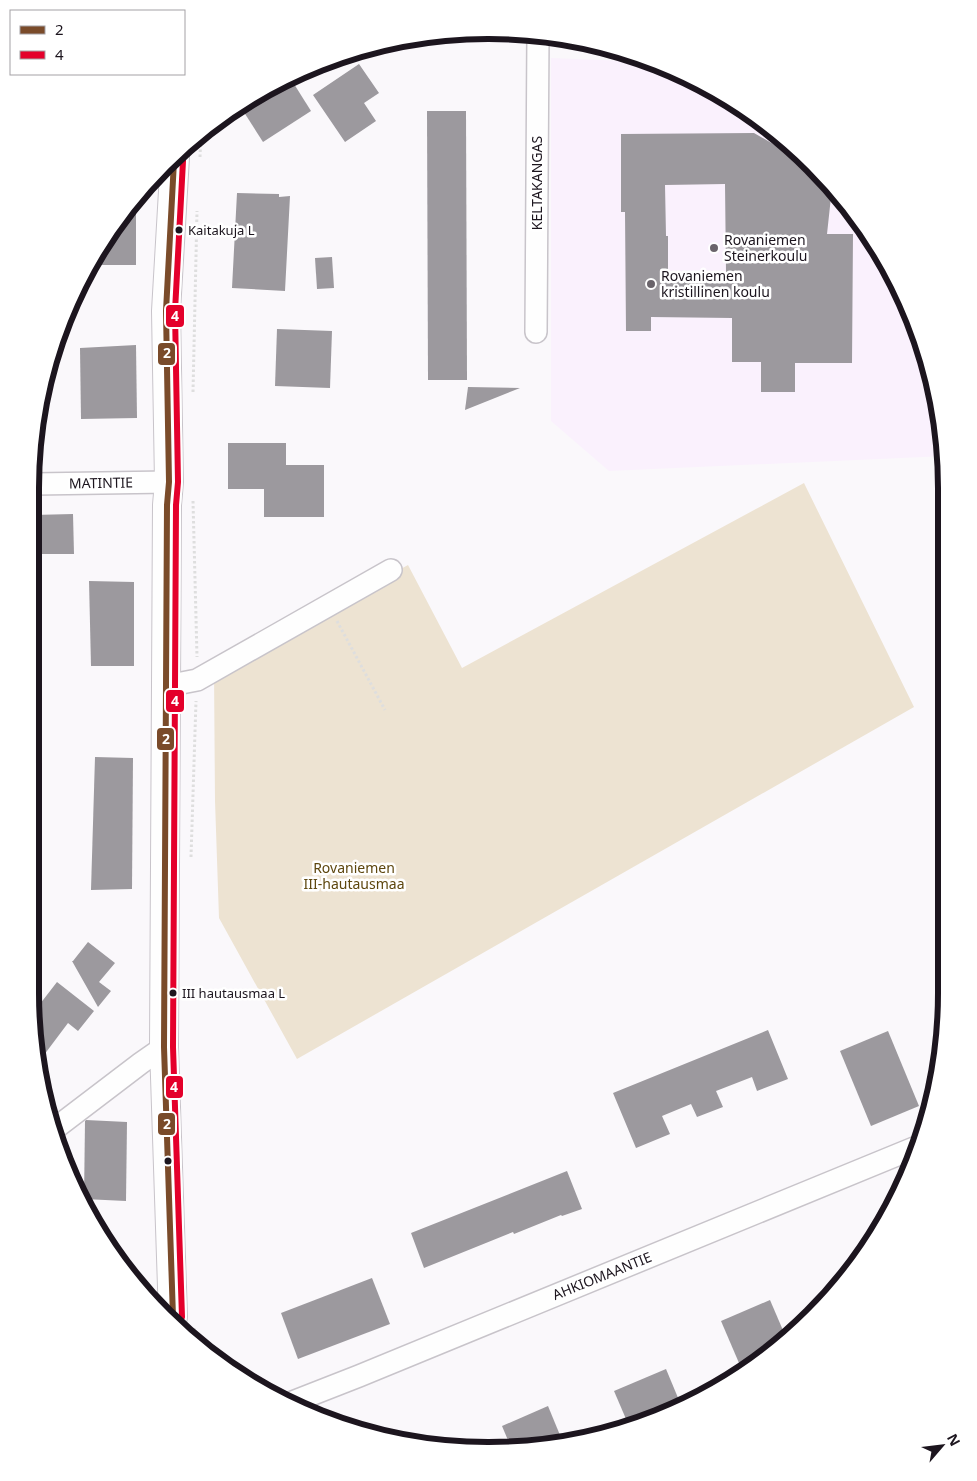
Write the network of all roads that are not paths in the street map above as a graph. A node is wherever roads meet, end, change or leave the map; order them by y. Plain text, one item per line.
1 (538, 42) edge
2 (179, 162) edge
3 (536, 332) dead end
4 (169, 482) junction
5 (39, 484) edge
6 (391, 570) dead end
7 (166, 686) junction
8 (164, 1047) junction
9 (59, 1125) edge
10 (909, 1150) edge
11 (183, 1319) edge
12 (298, 1400) edge

1 - 3 street, KELTAKANGAS
2 - 4 street
4 - 5 street, MATINTIE
4 - 7 street
6 - 7 street
7 - 8 street
8 - 9 street
8 - 11 street
10 - 12 street, AHKIOMAANTIE

